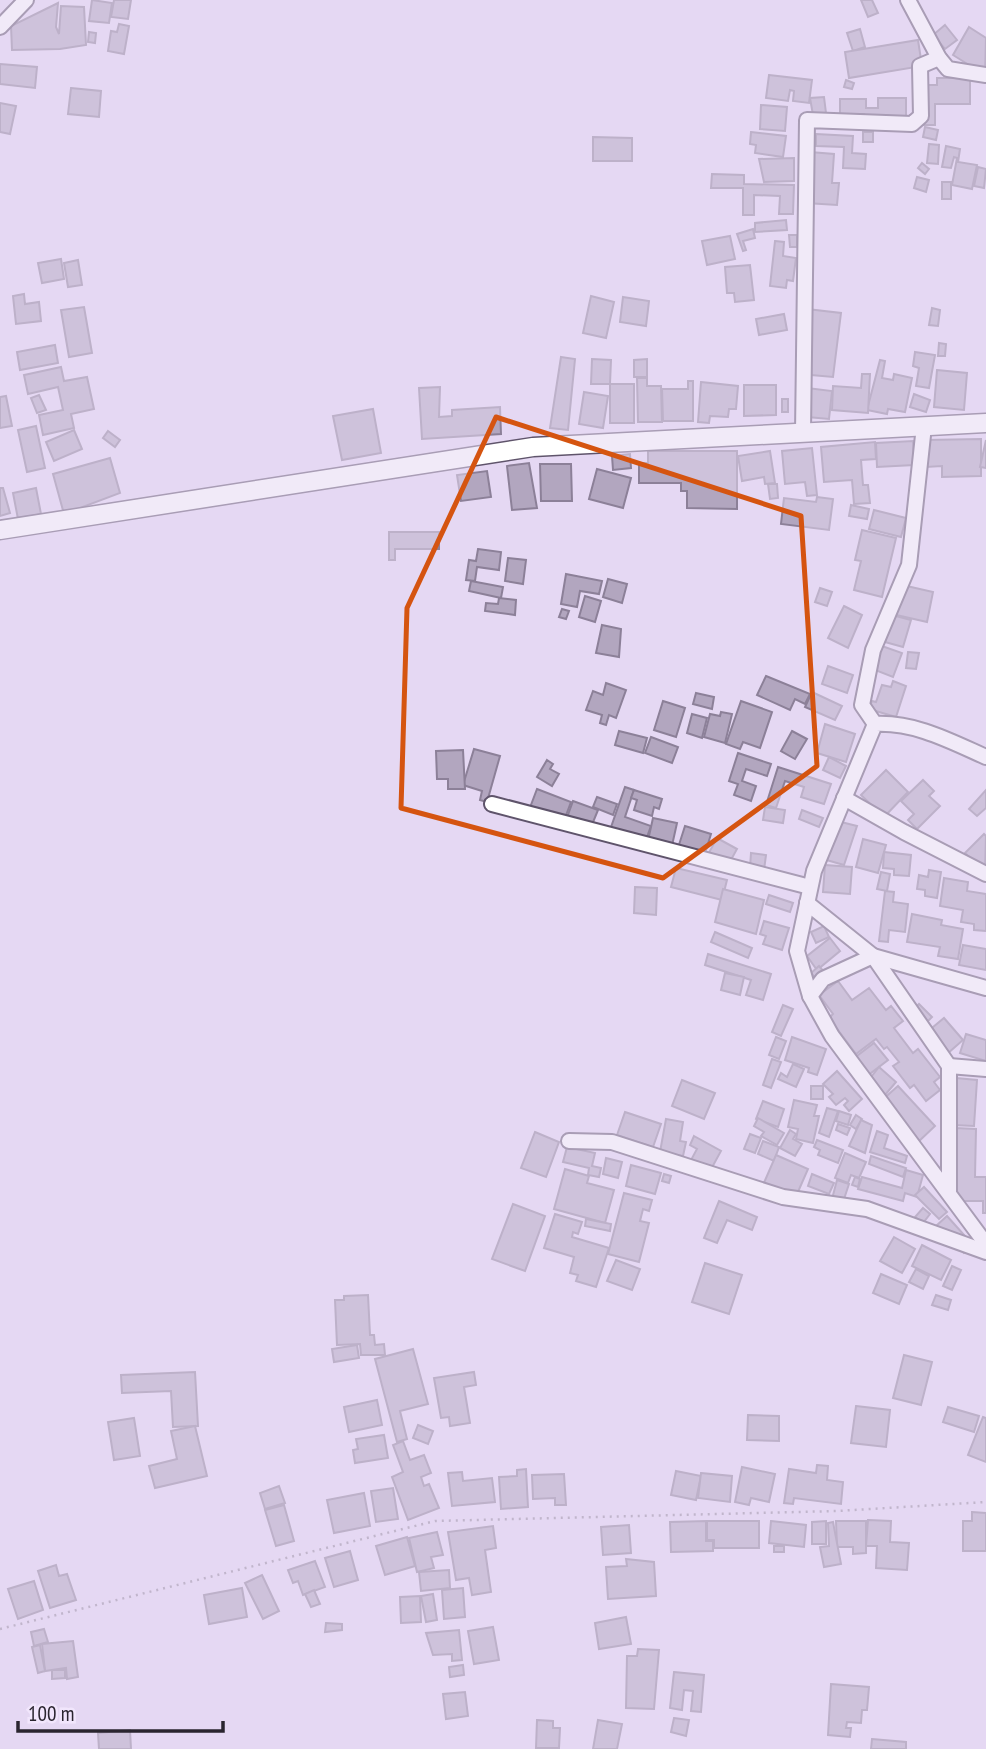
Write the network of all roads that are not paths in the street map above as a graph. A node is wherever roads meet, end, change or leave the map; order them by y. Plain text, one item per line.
1 (36, 0) edge
2 (908, 0) edge
3 (23, 3) edge
4 (0, 27) edge
5 (939, 58) junction
6 (986, 75) edge
7 (986, 423) edge
8 (924, 426) junction
9 (803, 432) junction
10 (0, 530) edge
11 (875, 724) junction
12 (986, 757) edge
13 (844, 797) junction
14 (492, 804) dead end
15 (986, 874) edge
16 (810, 887) junction
17 (807, 903) junction
18 (873, 956) junction
19 (986, 988) edge
20 (810, 996) junction
21 (949, 1066) junction
22 (986, 1069) edge
23 (569, 1141) dead end
24 (948, 1192) junction
25 (986, 1244) edge
26 (986, 1252) edge

1 - 3 street
2 - 5 street
3 - 4 street
5 - 6 street
5 - 9 street
7 - 8 main road
8 - 9 main road
8 - 11 street
9 - 10 main road
11 - 12 street
11 - 13 street
13 - 15 street
13 - 16 street
14 - 16 street
16 - 17 street
17 - 18 street
17 - 20 street
18 - 19 street
18 - 20 street
18 - 21 street
20 - 24 street
21 - 22 street
21 - 24 street
23 - 26 street
24 - 25 street

